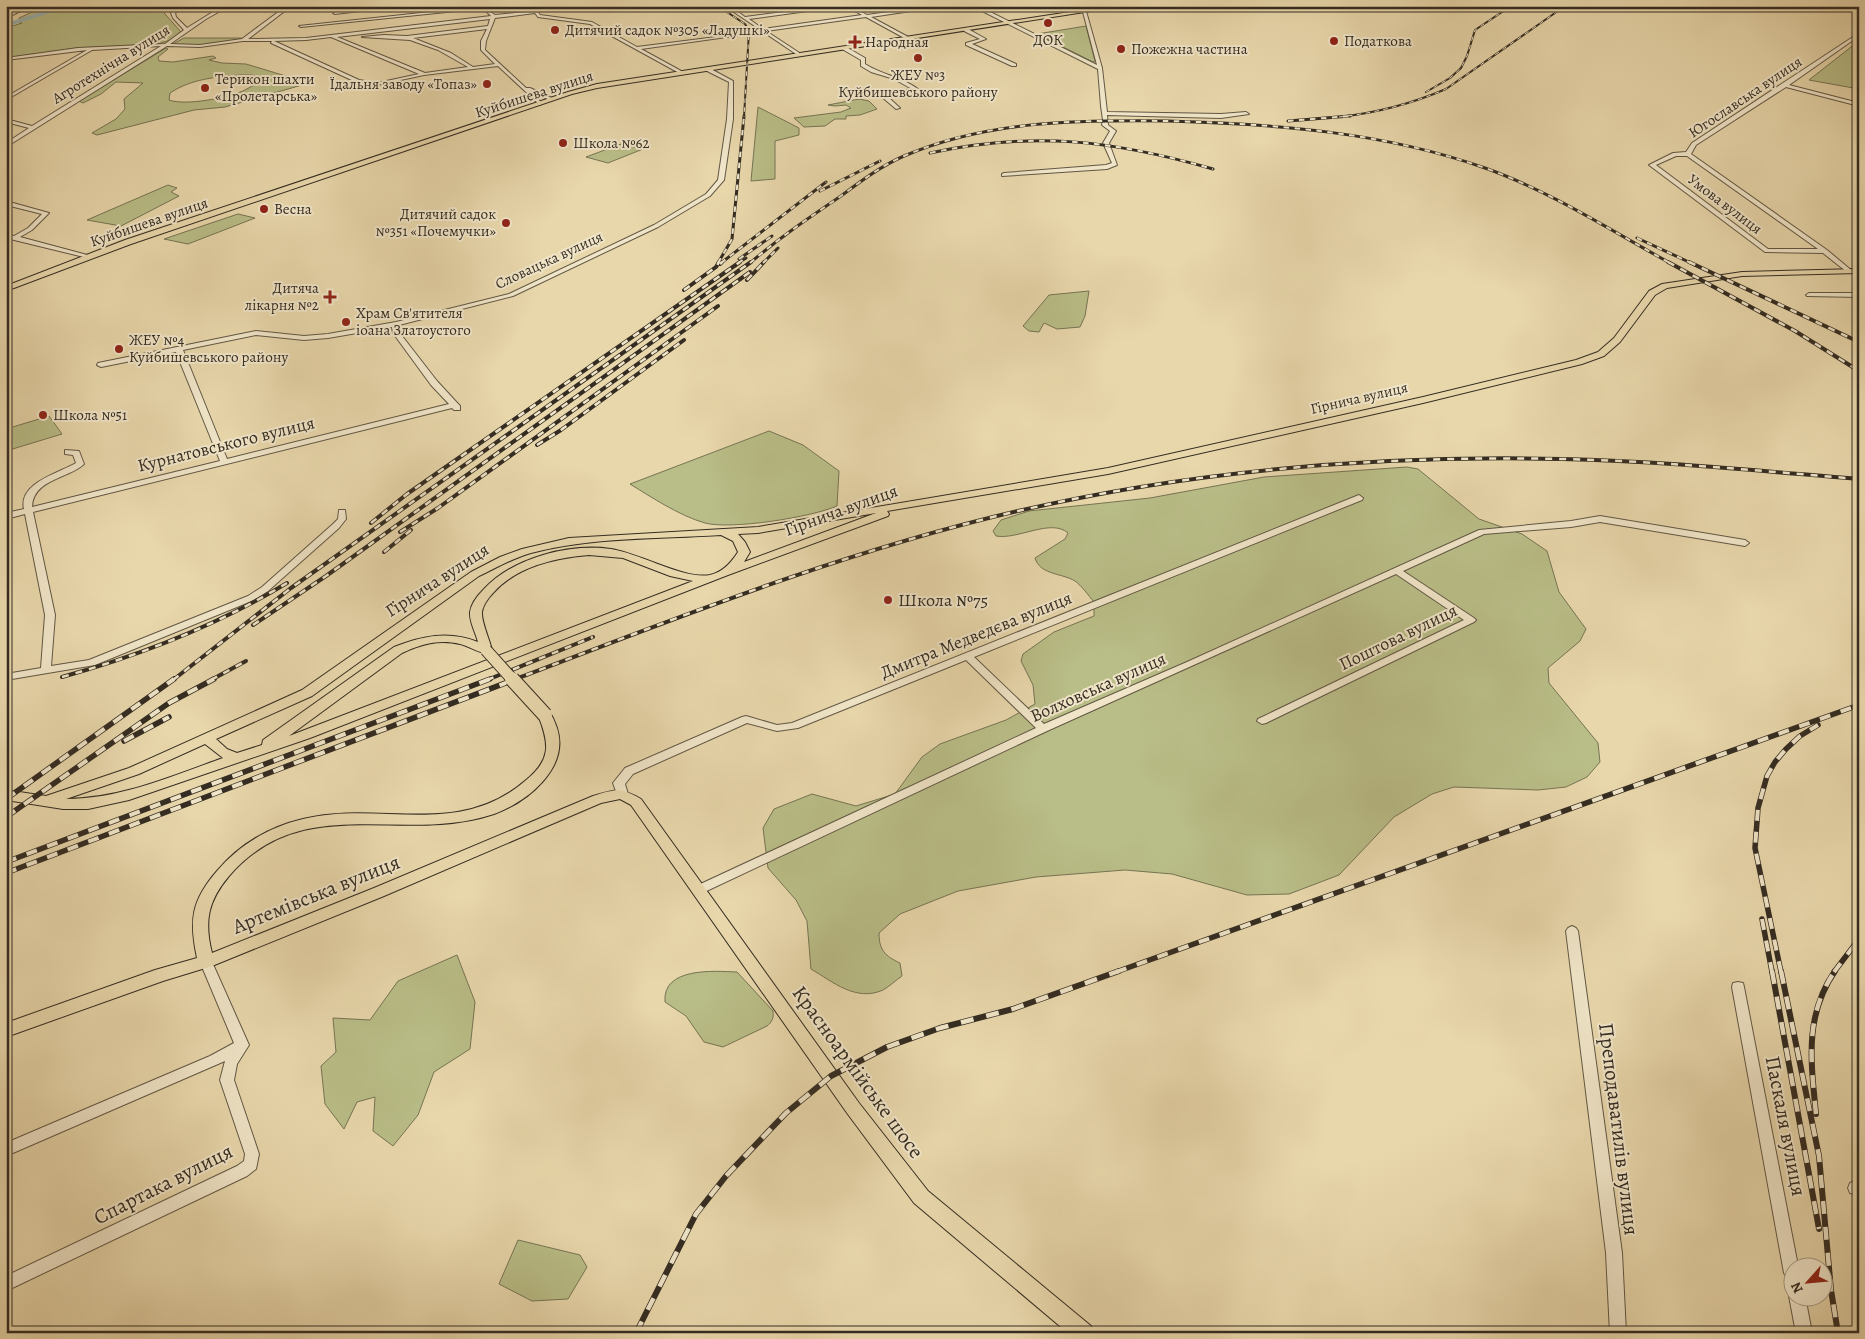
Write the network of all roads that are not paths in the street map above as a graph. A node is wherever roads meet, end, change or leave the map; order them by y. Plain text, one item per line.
1 (29, 6) edge
2 (230, 6) edge
3 (337, 6) edge
4 (399, 6) edge
5 (484, 6) edge
6 (532, 6) edge
7 (727, 6) edge
8 (842, 6) edge
9 (848, 6) edge
10 (942, 6) edge
11 (974, 6) edge
12 (1121, 6) edge
13 (180, 8) edge
14 (819, 8) edge
15 (222, 9) junction
16 (285, 9) junction
17 (325, 9) junction
18 (778, 10) dead end
19 (341, 12) junction
20 (535, 12) junction
21 (1085, 12) junction
22 (783, 14) junction
23 (494, 16) junction
24 (866, 16) junction
25 (6, 17) edge
26 (745, 18) junction
27 (324, 19) junction
28 (1009, 23) junction
29 (301, 26) dead end
30 (490, 27) junction
31 (186, 30) junction
32 (763, 30) junction
33 (966, 30) junction
34 (1859, 34) edge
35 (331, 36) junction
36 (732, 36) dead end
37 (406, 37) junction
38 (908, 38) junction
39 (243, 40) junction
40 (268, 40) junction
41 (166, 45) junction
42 (93, 48) junction
43 (637, 48) junction
44 (844, 48) junction
45 (799, 55) junction
46 (6, 59) edge
47 (498, 65) junction
48 (1014, 65) dead end
49 (472, 68) junction
50 (1100, 68) junction
51 (707, 69) junction
52 (681, 73) junction
53 (424, 74) junction
54 (1785, 86) junction
55 (523, 87) junction
56 (6, 99) edge
57 (552, 99) junction
58 (540, 104) junction
59 (1859, 105) edge
60 (898, 108) dead end
61 (1104, 113) junction
62 (1246, 114) dead end
63 (6, 120) edge
64 (33, 128) junction
65 (6, 146) edge
66 (1688, 154) junction
67 (1004, 174) dead end
68 (6, 203) edge
69 (6, 236) edge
70 (16, 237) junction
71 (1825, 251) junction
72 (88, 256) junction
73 (1849, 271) junction
74 (1859, 271) edge
75 (6, 289) edge
76 (1809, 295) dead end
77 (1859, 295) edge
78 (396, 324) junction
79 (179, 349) junction
80 (101, 365) dead end
81 (68, 452) dead end
82 (224, 461) junction
83 (1359, 498) dead end
84 (913, 503) junction
85 (28, 510) junction
86 (342, 512) dead end
87 (6, 516) edge
88 (714, 532) junction
89 (1745, 543) dead end
90 (1397, 571) junction
91 (718, 575) junction
92 (486, 650) junction
93 (968, 657) junction
94 (46, 669) junction
95 (6, 677) edge
96 (1262, 721) dead end
97 (1043, 729) junction
98 (207, 738) junction
99 (240, 759) junction
100 (6, 796) edge
101 (629, 798) junction
102 (48, 800) junction
103 (698, 890) junction
104 (1572, 931) dead end
105 (206, 962) junction
106 (1738, 987) dead end
107 (6, 1030) edge
108 (242, 1045) junction
109 (6, 1150) edge
110 (1789, 1256) edge
111 (6, 1284) edge
112 (1799, 1306) edge
113 (1084, 1333) edge
114 (1618, 1333) edge
115 (1804, 1333) edge

1 - 25 street
2 - 15 street, Агротехнічна вулиця
3 - 17 street
4 - 19 street
5 - 23 street
5 - 27 street
6 - 20 street
7 - 26 street
8 - 14 street
9 - 24 street
10 - 24 street
11 - 28 street
12 - 21 main road, Куйбишева вулиця
13 - 15 street
13 - 31 street
14 - 22 street
15 - 16 street
15 - 31 street, Агротехнічна вулиця
16 - 17 street
16 - 39 street
17 - 19 street
17 - 27 street
18 - 22 street
19 - 27 street
20 - 23 street
20 - 43 street
21 - 28 main road, Куйбишева вулиця
21 - 50 street
22 - 26 street
23 - 30 street
23 - 35 street
24 - 32 street
24 - 38 street
26 - 32 street
27 - 29 street
27 - 35 street
28 - 33 main road, Куйбишева вулиця
28 - 50 street
30 - 37 street
30 - 47 street
31 - 41 street, Агротехнічна вулиця
32 - 45 street
33 - 38 main road, Куйбишева вулиця
33 - 48 street
34 - 54 street, Югославська вулиця
35 - 37 street
35 - 40 street
35 - 53 street
36 - 43 street
37 - 49 street
38 - 44 main road, Куйбишева вулиця
39 - 40 street
39 - 41 street
40 - 53 street
41 - 42 street
41 - 64 street, Агротехнічна вулиця
42 - 46 street
42 - 56 street
43 - 52 street
44 - 45 main road, Куйбишева вулиця
44 - 60 street
45 - 51 main road, Куйбишева вулиця
47 - 49 street
47 - 55 street
49 - 53 street
50 - 61 street
51 - 52 main road, Куйбишева вулиця
51 - 78 street, Словацька вулиця
52 - 57 main road, Куйбишева вулиця
54 - 59 street
54 - 66 street, Югославська вулиця
55 - 57 street
55 - 58 street
57 - 58 main road, Куйбишева вулиця
58 - 72 main road, Куйбишева вулиця
61 - 62 street
61 - 67 street
63 - 64 street
64 - 65 street, Агротехнічна вулиця
66 - 71 street, Югославська вулиця
66 - 71 street, Умова вулиця
68 - 70 street
69 - 70 street
70 - 72 street
71 - 73 street, Югославська вулиця
72 - 75 main road, Куйбишева вулиця
73 - 74 main road, Гірнича вулиця
73 - 84 main road, Гірнича вулиця
76 - 77 street
78 - 79 street, Словацька вулиця
78 - 82 street, Курнатовського вулиця
79 - 80 street, Словацька вулиця
79 - 82 street
81 - 85 street
82 - 85 street, Курнатовського вулиця
83 - 93 street, Дмитра Медведєва вулиця
84 - 88 main road, Гірнича вулиця
84 - 91 main road, Гірнича вулиця
85 - 87 street, Курнатовського вулиця
85 - 94 street
86 - 94 street
88 - 91 main road
88 - 98 main road, Гірнича вулиця
89 - 90 street, Волховська вулиця
90 - 96 street, Поштова вулиця
90 - 97 street, Волховська вулиця
91 - 92 main road
91 - 99 main road, Гірнича вулиця
92 - 99 main road
92 - 105 main road, bridge
93 - 97 street
93 - 101 street, Дмитра Медведєва вулиця
94 - 95 street
97 - 103 street, Волховська вулиця
98 - 99 main road
98 - 102 main road, Гірнича вулиця
99 - 102 main road, Гірнича вулиця
100 - 102 main road, Гірнича вулиця
101 - 103 main road, Красноармійське шосе
101 - 105 main road, Артемівська вулиця
103 - 113 main road, Красноармійське шосе
104 - 114 street, Преподаватилів вулиця
105 - 107 main road, Артемівська вулиця
105 - 108 street
106 - 110 street, Паскаля вулиця
108 - 109 street
108 - 111 street, Спартака вулиця
112 - 115 street

